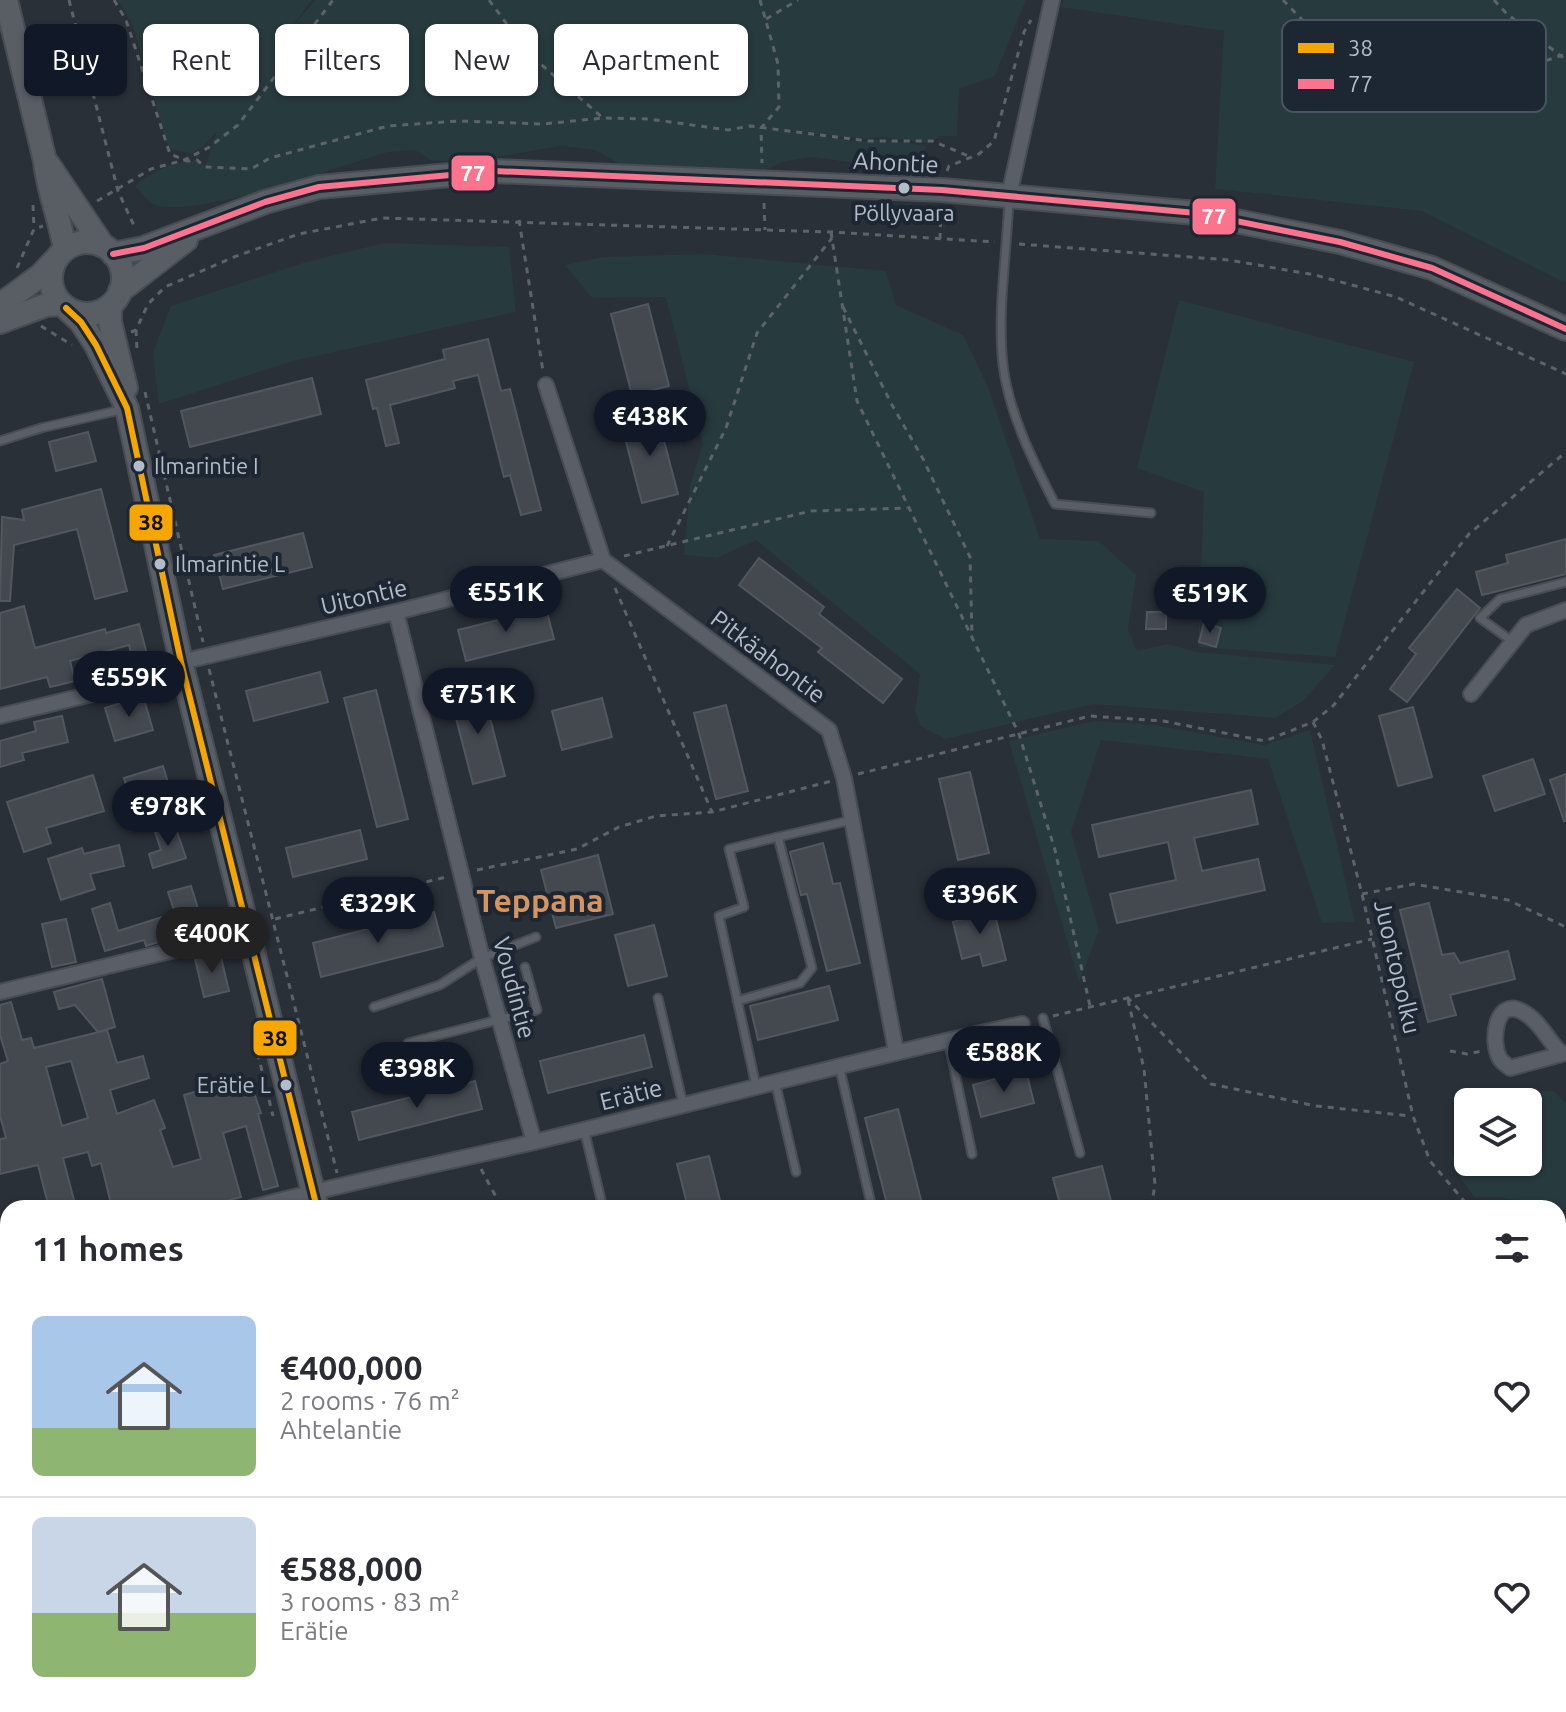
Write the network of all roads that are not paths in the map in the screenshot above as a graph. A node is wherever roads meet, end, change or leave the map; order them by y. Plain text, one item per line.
1 (6, 0) edge
2 (1052, 0) edge
3 (45, 161) junction
4 (1009, 196) junction
5 (108, 250) junction
6 (60, 254) junction
7 (148, 257) junction
8 (115, 298) junction
9 (0, 305) edge
10 (64, 306) junction
11 (0, 322) edge
12 (1566, 329) edge
13 (105, 341) junction
14 (546, 385) road end
15 (126, 405) junction
16 (0, 441) edge
17 (1151, 513) dead end
18 (603, 560) junction
19 (1566, 582) edge
20 (1566, 610) edge
21 (396, 612) junction
22 (1513, 642) junction
23 (182, 667) junction
24 (1471, 694) dead end
25 (0, 716) edge
26 (852, 820) junction
27 (778, 837) junction
28 (249, 932) junction
29 (536, 937) dead end
30 (482, 958) junction
31 (525, 967) dead end
32 (0, 992) edge
33 (658, 998) dead end
34 (737, 1001) junction
35 (374, 1007) dead end
36 (1043, 1018) road end
37 (500, 1021) junction
38 (1022, 1024) dead end
39 (948, 1040) junction
40 (408, 1043) dead end
41 (896, 1051) junction
42 (1564, 1053) edge
43 (839, 1065) junction
44 (775, 1081) junction
45 (756, 1086) junction
46 (683, 1104) junction
47 (584, 1129) junction
48 (534, 1142) junction
49 (1080, 1153) dead end
50 (972, 1154) dead end
51 (796, 1172) dead end
52 (315, 1200) edge
53 (601, 1200) edge
54 (870, 1200) edge

1 - 3 street
2 - 4 street
3 - 5 street
3 - 6 street
4 - 7 street, Ahontie
4 - 12 street, Ahontie
4 - 17 lane
5 - 6 street
5 - 7 street, Ahontie
5 - 8 street
6 - 9 street
6 - 10 street
7 - 8 street, Ahontie
8 - 10 street
8 - 13 street
10 - 11 street
10 - 13 street
13 - 15 street
14 - 18 street
15 - 16 lane
15 - 23 street
18 - 21 street, Uitontie
18 - 26 street, Pitkäahontie
19 - 22 lane
20 - 22 street
21 - 23 street, Uitontie
21 - 30 street, Voudintie
22 - 24 street
23 - 25 street, Uitontie
23 - 28 street
26 - 27 lane
26 - 41 street, Pitkäahontie
27 - 34 lane
27 - 34 lane
28 - 32 street
28 - 52 street
29 - 30 lane
30 - 35 lane
30 - 37 street, Voudintie
31 - 37 lane
33 - 46 lane
34 - 45 lane
36 - 49 lane
37 - 40 lane
37 - 48 street, Voudintie
38 - 39 street, Erätie
39 - 41 street, Erätie
39 - 50 lane
41 - 43 street, Erätie
42 - 42 street
43 - 44 street, Erätie
43 - 54 lane
44 - 45 street, Erätie
44 - 51 lane
45 - 46 street, Erätie
46 - 47 street, Erätie
47 - 48 street, Erätie
47 - 53 lane
48 - 52 street, Erätie

